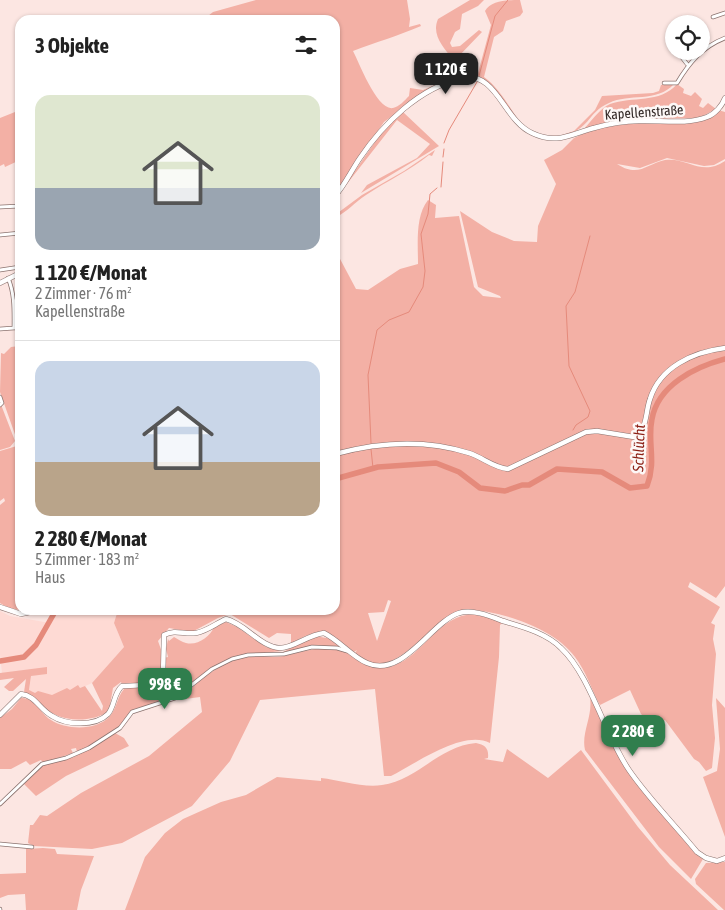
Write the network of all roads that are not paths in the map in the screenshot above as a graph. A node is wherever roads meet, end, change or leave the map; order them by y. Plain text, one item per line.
1 (725, 13) edge
2 (713, 17) dead end
3 (725, 38) edge
4 (684, 60) edge
5 (687, 64) junction
6 (664, 83) dead end
7 (725, 98) edge
8 (340, 189) edge
9 (15, 206) edge
10 (0, 207) edge
11 (15, 234) edge
12 (0, 235) edge
13 (15, 268) edge
14 (0, 270) edge
15 (15, 275) edge
16 (8, 278) junction
17 (0, 283) edge
18 (14, 301) joint
19 (0, 328) edge
20 (14, 328) joint
21 (725, 348) edge
22 (0, 397) edge
23 (0, 405) edge
24 (340, 453) edge
25 (0, 607) edge
26 (15, 612) edge
27 (348, 651) junction
28 (0, 715) edge
29 (0, 804) edge
30 (0, 844) edge
31 (32, 847) dead end
32 (725, 858) edge

1 - 2 street
3 - 5 street
4 - 5 street
5 - 6 street
7 - 8 street, Kapellenstraße
9 - 10 street
11 - 12 street
13 - 14 street
15 - 16 street
16 - 17 street
16 - 18 street
18 - 20 street
19 - 20 street
21 - 24 street
22 - 23 street
25 - 26 street
27 - 28 street
27 - 29 street
27 - 32 street
30 - 31 street

